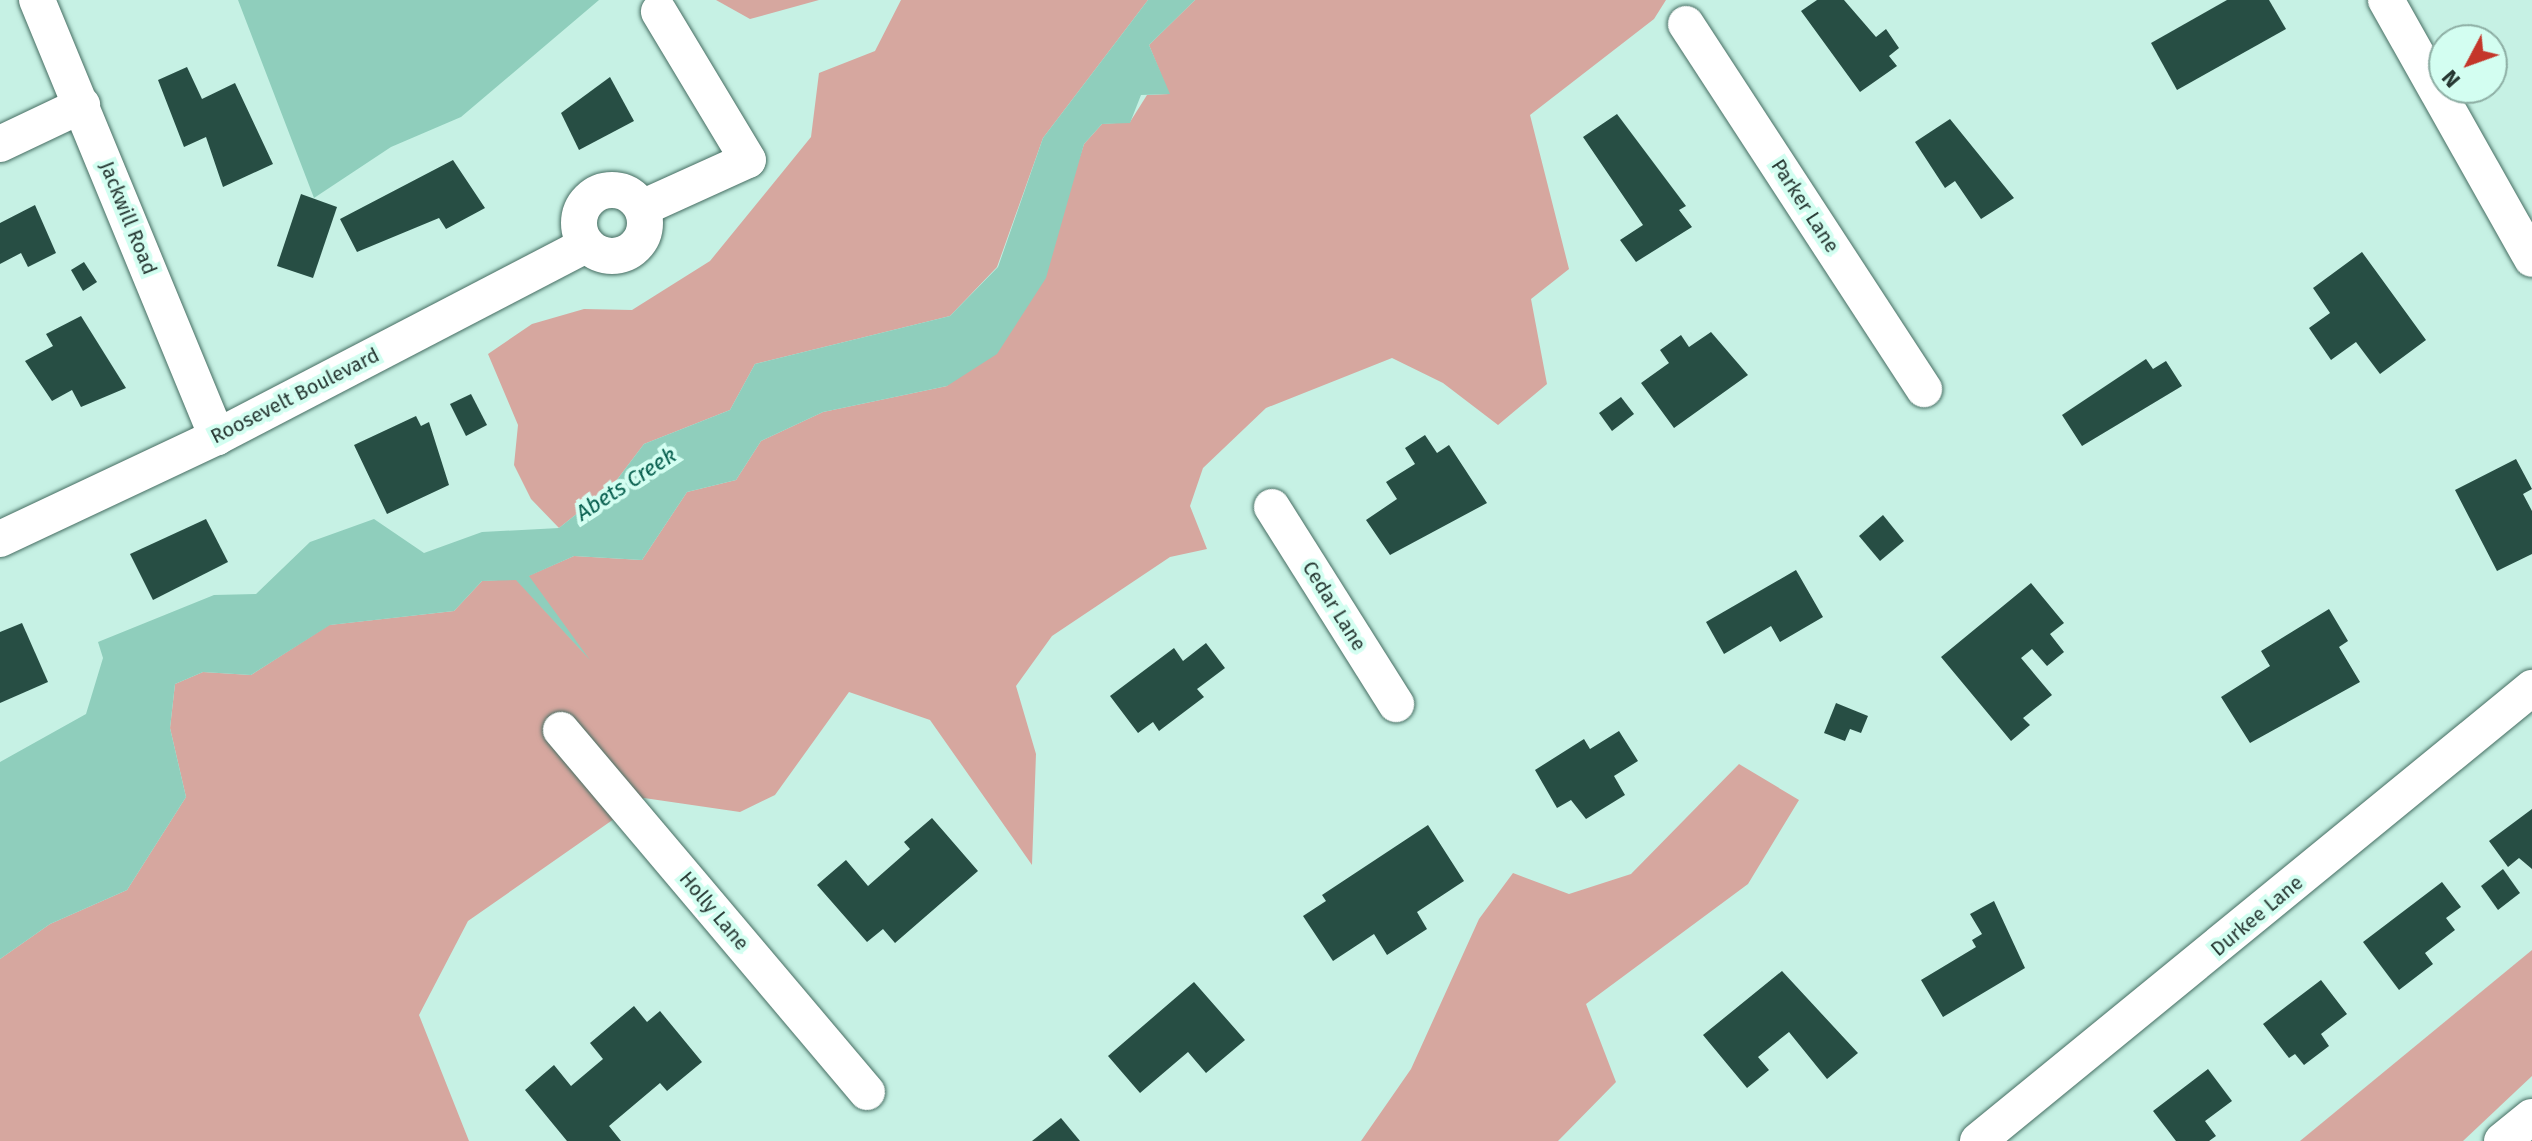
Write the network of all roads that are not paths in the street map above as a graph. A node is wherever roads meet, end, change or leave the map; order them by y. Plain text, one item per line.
1 (37, 0) edge
2 (2386, 0) edge
3 (659, 12) dead end
4 (1686, 24) dead end
5 (82, 105) junction
6 (0, 144) edge
7 (642, 208) junction
8 (586, 245) junction
9 (2532, 259) edge
10 (1924, 389) dead end
11 (217, 437) junction
12 (1272, 507) dead end
13 (0, 539) edge
14 (2532, 688) edge
15 (1396, 704) dead end
16 (561, 730) dead end
17 (867, 1092) dead end
18 (2532, 1117) edge
19 (1978, 1141) edge
20 (2502, 1141) edge

1 - 5 street, Jackwill Road
2 - 9 street
3 - 7 street
4 - 10 street, Parker Lane
5 - 6 street
5 - 11 street, Jackwill Road
7 - 8 street
7 - 8 street
8 - 11 street, Roosevelt Boulevard
11 - 13 street, Roosevelt Boulevard
12 - 15 street, Cedar Lane
14 - 19 street, Durkee Lane
16 - 17 street, Holly Lane
18 - 20 street

